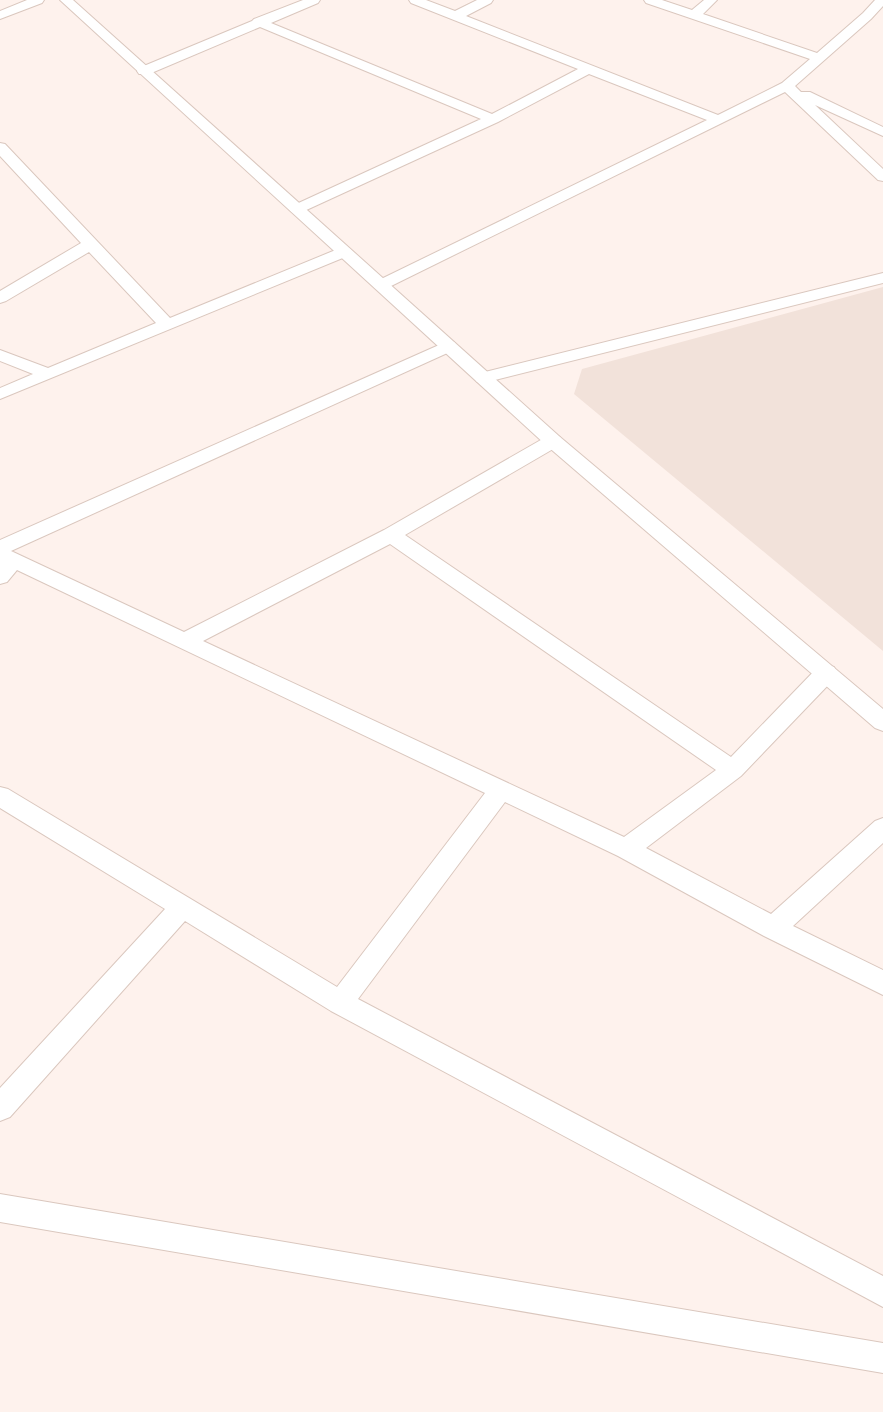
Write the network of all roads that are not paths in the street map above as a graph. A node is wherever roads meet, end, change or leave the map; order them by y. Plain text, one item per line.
1 (38, 0) edge
2 (66, 0) edge
3 (314, 0) edge
4 (415, 0) edge
5 (487, 0) edge
6 (650, 0) edge
7 (711, 0) edge
8 (882, 0) edge
9 (0, 15) edge
10 (694, 15) junction
11 (455, 16) junction
12 (258, 22) junction
13 (819, 58) junction
14 (588, 69) junction
15 (144, 71) junction
16 (787, 86) junction
17 (493, 119) junction
18 (719, 120) junction
19 (883, 132) edge
20 (0, 147) edge
21 (883, 177) edge
22 (297, 209) junction
23 (91, 244) junction
24 (344, 252) junction
25 (883, 278) edge
26 (380, 285) junction
27 (0, 298) edge
28 (167, 325) junction
29 (448, 346) junction
30 (0, 355) edge
31 (48, 374) junction
32 (483, 378) junction
33 (0, 394) edge
34 (553, 441) junction
35 (391, 535) junction
36 (3, 560) edge
37 (184, 641) junction
38 (826, 673) junction
39 (883, 722) edge
40 (733, 770) junction
41 (501, 790) junction
42 (0, 796) edge
43 (883, 828) edge
44 (626, 849) junction
45 (182, 907) junction
46 (773, 928) junction
47 (883, 983) edge
48 (340, 1003) junction
49 (0, 1108) edge
50 (0, 1208) edge
51 (883, 1292) edge
52 (883, 1358) edge

1 - 9 street
2 - 15 street
3 - 12 street
4 - 11 street
5 - 11 street
6 - 10 street
7 - 10 street
8 - 13 street
10 - 13 street
11 - 14 street
12 - 15 street
12 - 17 street
13 - 16 street
14 - 17 street
14 - 18 street
15 - 22 street
16 - 18 street
16 - 19 street
16 - 21 street
17 - 22 street
18 - 26 street
20 - 23 street
22 - 24 street
23 - 27 street
23 - 28 street
24 - 26 street
24 - 28 street
25 - 32 street
26 - 29 street
28 - 31 street
29 - 32 street
29 - 36 street
30 - 31 street
31 - 33 street
32 - 34 street
34 - 35 street
34 - 38 street
35 - 37 street
35 - 40 street
36 - 37 street
37 - 41 street
38 - 39 street
38 - 40 street
40 - 44 street
41 - 44 street
41 - 48 street
42 - 45 street
43 - 46 street
44 - 46 street
45 - 48 street
45 - 49 street
46 - 47 street
48 - 51 street
50 - 52 street

